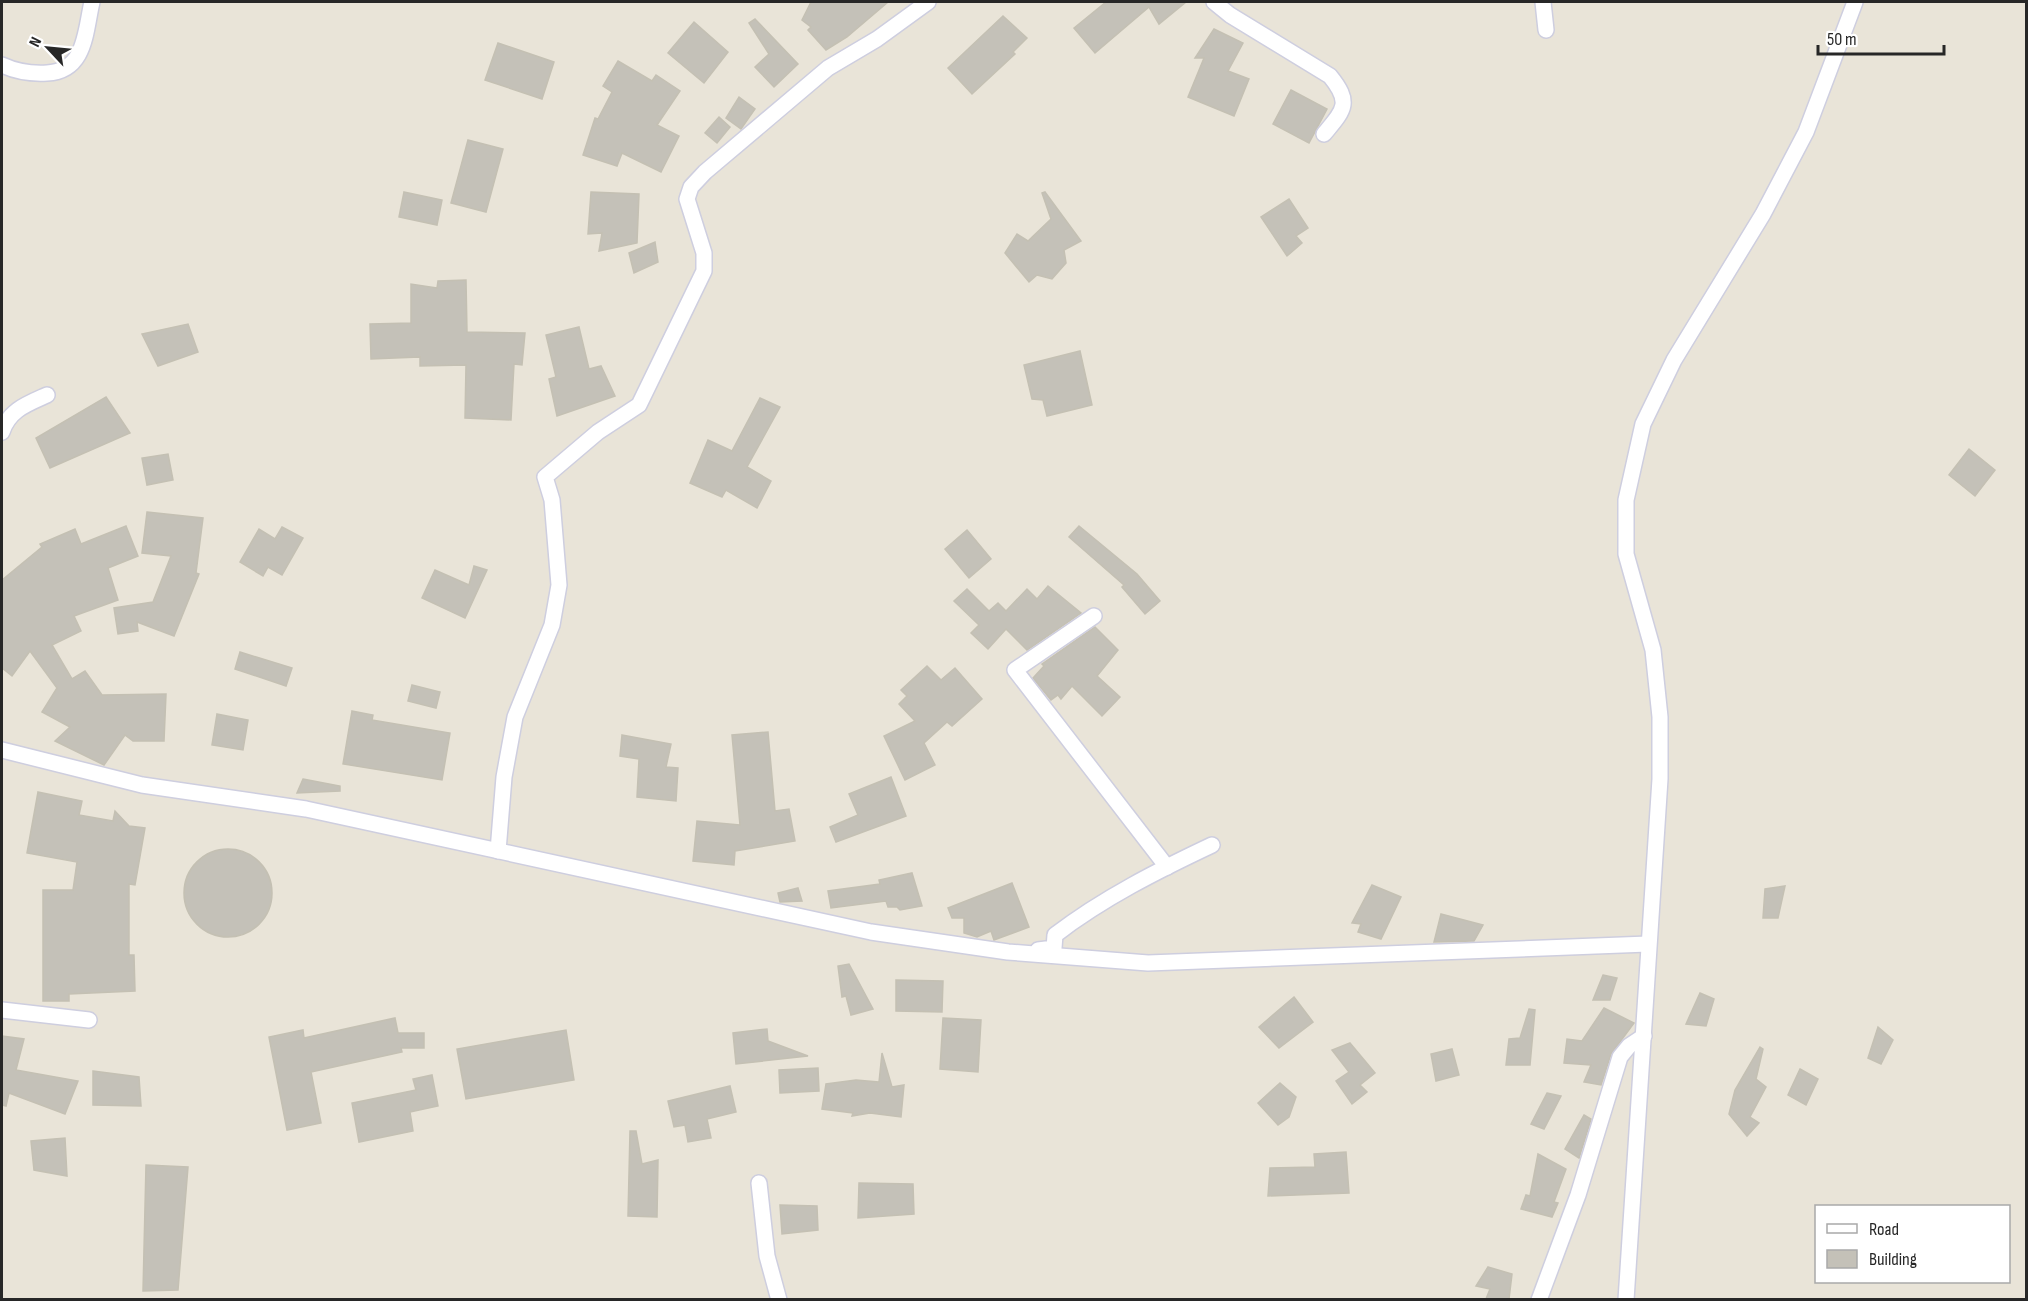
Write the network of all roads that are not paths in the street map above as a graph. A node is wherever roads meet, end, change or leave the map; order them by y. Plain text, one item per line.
1 (92, 2) edge
2 (928, 2) edge
3 (1214, 2) edge
4 (1543, 2) edge
5 (1855, 2) edge
6 (1546, 30) dead end
7 (2, 65) edge
8 (1324, 134) dead end
9 (47, 395) dead end
10 (2, 432) edge
11 (1094, 616) dead end
12 (2, 750) edge
13 (1212, 845) dead end
14 (498, 851) junction
15 (1167, 867) junction
16 (1648, 944) junction
17 (1008, 952) junction
18 (2, 1010) edge
19 (90, 1020) dead end
20 (1644, 1036) junction
21 (759, 1183) dead end
22 (779, 1299) edge
23 (1539, 1299) edge
24 (1626, 1299) edge

1 - 7 street
2 - 14 street
3 - 8 street
4 - 6 street
5 - 16 street
9 - 10 street
11 - 15 street
12 - 14 street
13 - 15 street
14 - 17 street
15 - 17 street
16 - 17 street
16 - 20 street
18 - 19 street
20 - 23 street
20 - 24 street
21 - 22 street

